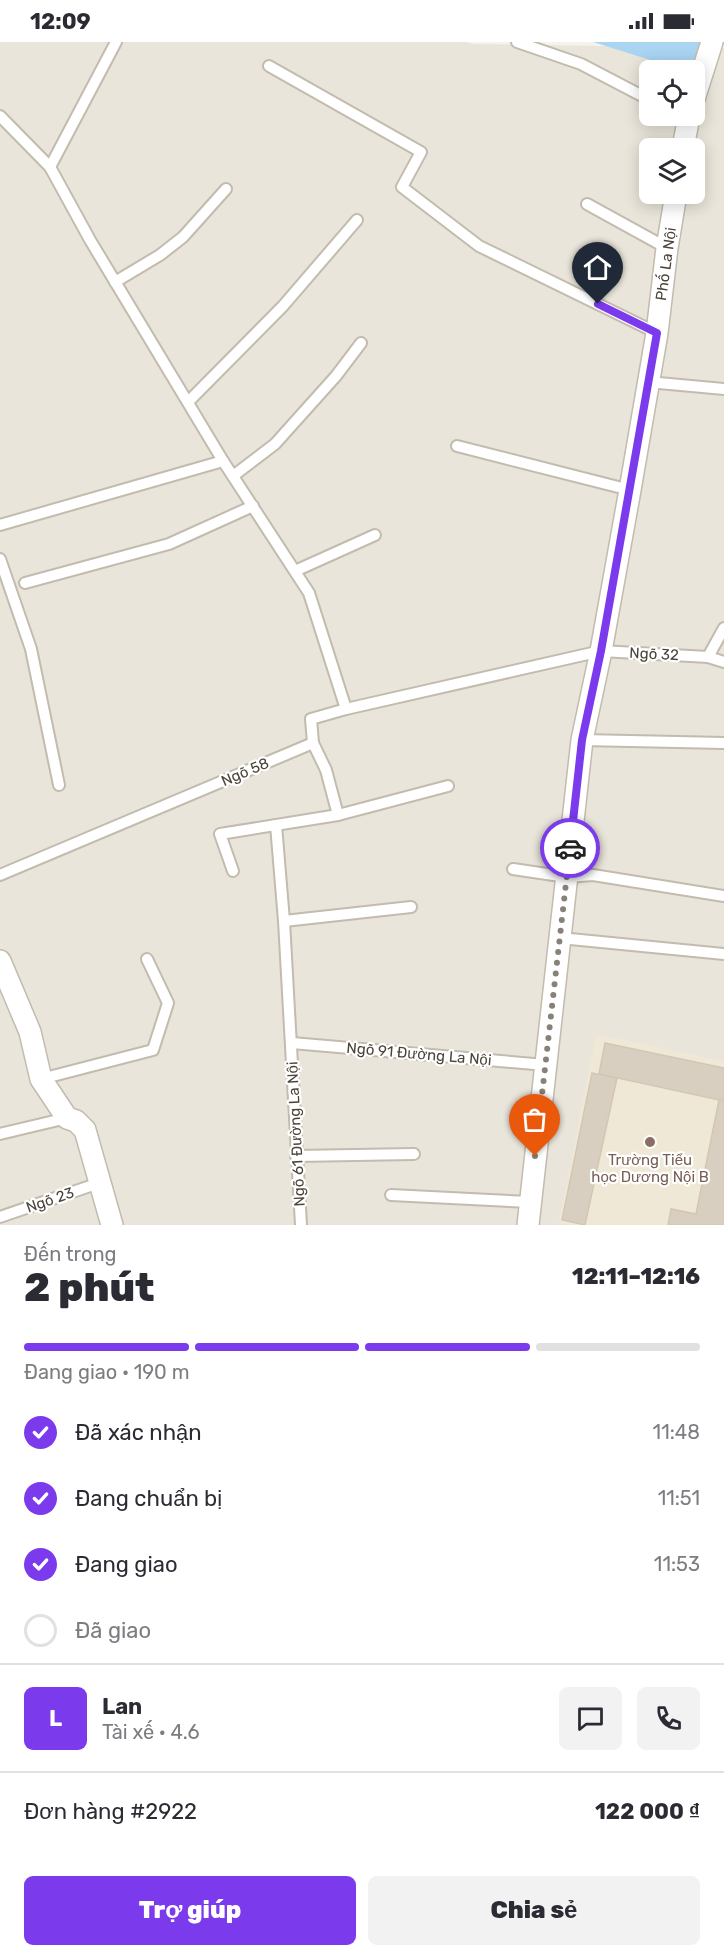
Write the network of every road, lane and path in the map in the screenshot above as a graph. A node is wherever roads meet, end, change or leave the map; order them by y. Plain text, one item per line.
1 (116, 42) edge
2 (517, 42) edge
3 (712, 42) edge
4 (705, 64) edge
5 (269, 66) dead end
6 (639, 94) edge
7 (0, 116) edge
8 (50, 167) junction
9 (226, 189) dead end
10 (587, 204) dead end
11 (674, 204) edge
12 (357, 220) dead end
13 (667, 248) junction
14 (116, 282) junction
15 (657, 333) junction
16 (361, 343) dead end
17 (648, 382) junction
18 (724, 389) edge
19 (188, 402) junction
20 (457, 446) dead end
21 (223, 461) junction
22 (233, 476) junction
23 (630, 490) junction
24 (253, 506) junction
25 (0, 525) edge
26 (375, 535) dead end
27 (0, 559) edge
28 (295, 572) junction
29 (25, 583) dead end
30 (724, 628) edge
31 (601, 651) junction
32 (708, 657) junction
33 (724, 662) edge
34 (346, 709) junction
35 (582, 740) junction
36 (313, 742) junction
37 (724, 743) edge
38 (59, 785) dead end
39 (448, 786) dead end
40 (338, 815) junction
41 (276, 825) junction
42 (513, 869) dead end
43 (233, 871) dead end
44 (0, 875) edge
45 (567, 877) junction
46 (724, 896) edge
47 (411, 907) dead end
48 (284, 921) junction
49 (560, 938) junction
50 (724, 954) edge
51 (147, 959) dead end
52 (0, 961) edge
53 (292, 1043) junction
54 (546, 1065) junction
55 (41, 1079) junction
56 (67, 1118) junction
57 (0, 1134) edge
58 (414, 1154) dead end
59 (296, 1156) junction
60 (99, 1183) junction
61 (391, 1195) dead end
62 (530, 1202) junction
63 (0, 1217) edge
64 (112, 1225) edge
65 (301, 1225) edge
66 (528, 1225) edge

1 - 8 lane
2 - 6 lane
3 - 4 street
5 - 15 lane
7 - 8 lane
8 - 14 lane
9 - 14 lane
10 - 13 lane
11 - 13 street, Phố La Nội
12 - 19 lane
13 - 15 street, Phố La Nội
14 - 19 lane
15 - 17 street, Phố La Nội
16 - 22 lane
17 - 18 lane
17 - 23 street, Phố La Nội
19 - 21 lane
20 - 23 lane
21 - 22 lane
21 - 25 lane
22 - 24 lane
23 - 31 street, Phố La Nội
24 - 28 lane
24 - 29 lane
26 - 28 lane
27 - 38 lane
28 - 34 lane
30 - 32 lane
31 - 32 lane, Ngõ 32
31 - 34 lane, Ngõ 32
31 - 35 street, Phố La Nội
32 - 33 lane, Ngõ 32
34 - 36 lane, Ngõ 32
35 - 37 lane
35 - 45 street, Phố La Nội
36 - 40 lane
36 - 44 lane, Ngõ 58
39 - 40 lane
40 - 41 lane
41 - 43 lane
41 - 48 lane, Ngõ 61 Đường La Nội
42 - 45 lane
45 - 46 lane
45 - 49 street, Phố La Nội
47 - 48 lane
48 - 53 lane, Ngõ 61 Đường La Nội
49 - 50 lane
49 - 54 street, Phố La Nội
51 - 55 lane
52 - 55 street
53 - 54 lane, Ngõ 91 Đường La Nội
53 - 59 lane, Ngõ 61 Đường La Nội
54 - 62 street, Phố La Nội
55 - 56 street
56 - 57 lane
56 - 60 street
58 - 59 lane
59 - 65 lane, Ngõ 61 Đường La Nội
60 - 63 lane, Ngõ 23
60 - 64 street
61 - 62 lane
62 - 66 street, Phố La Nội

